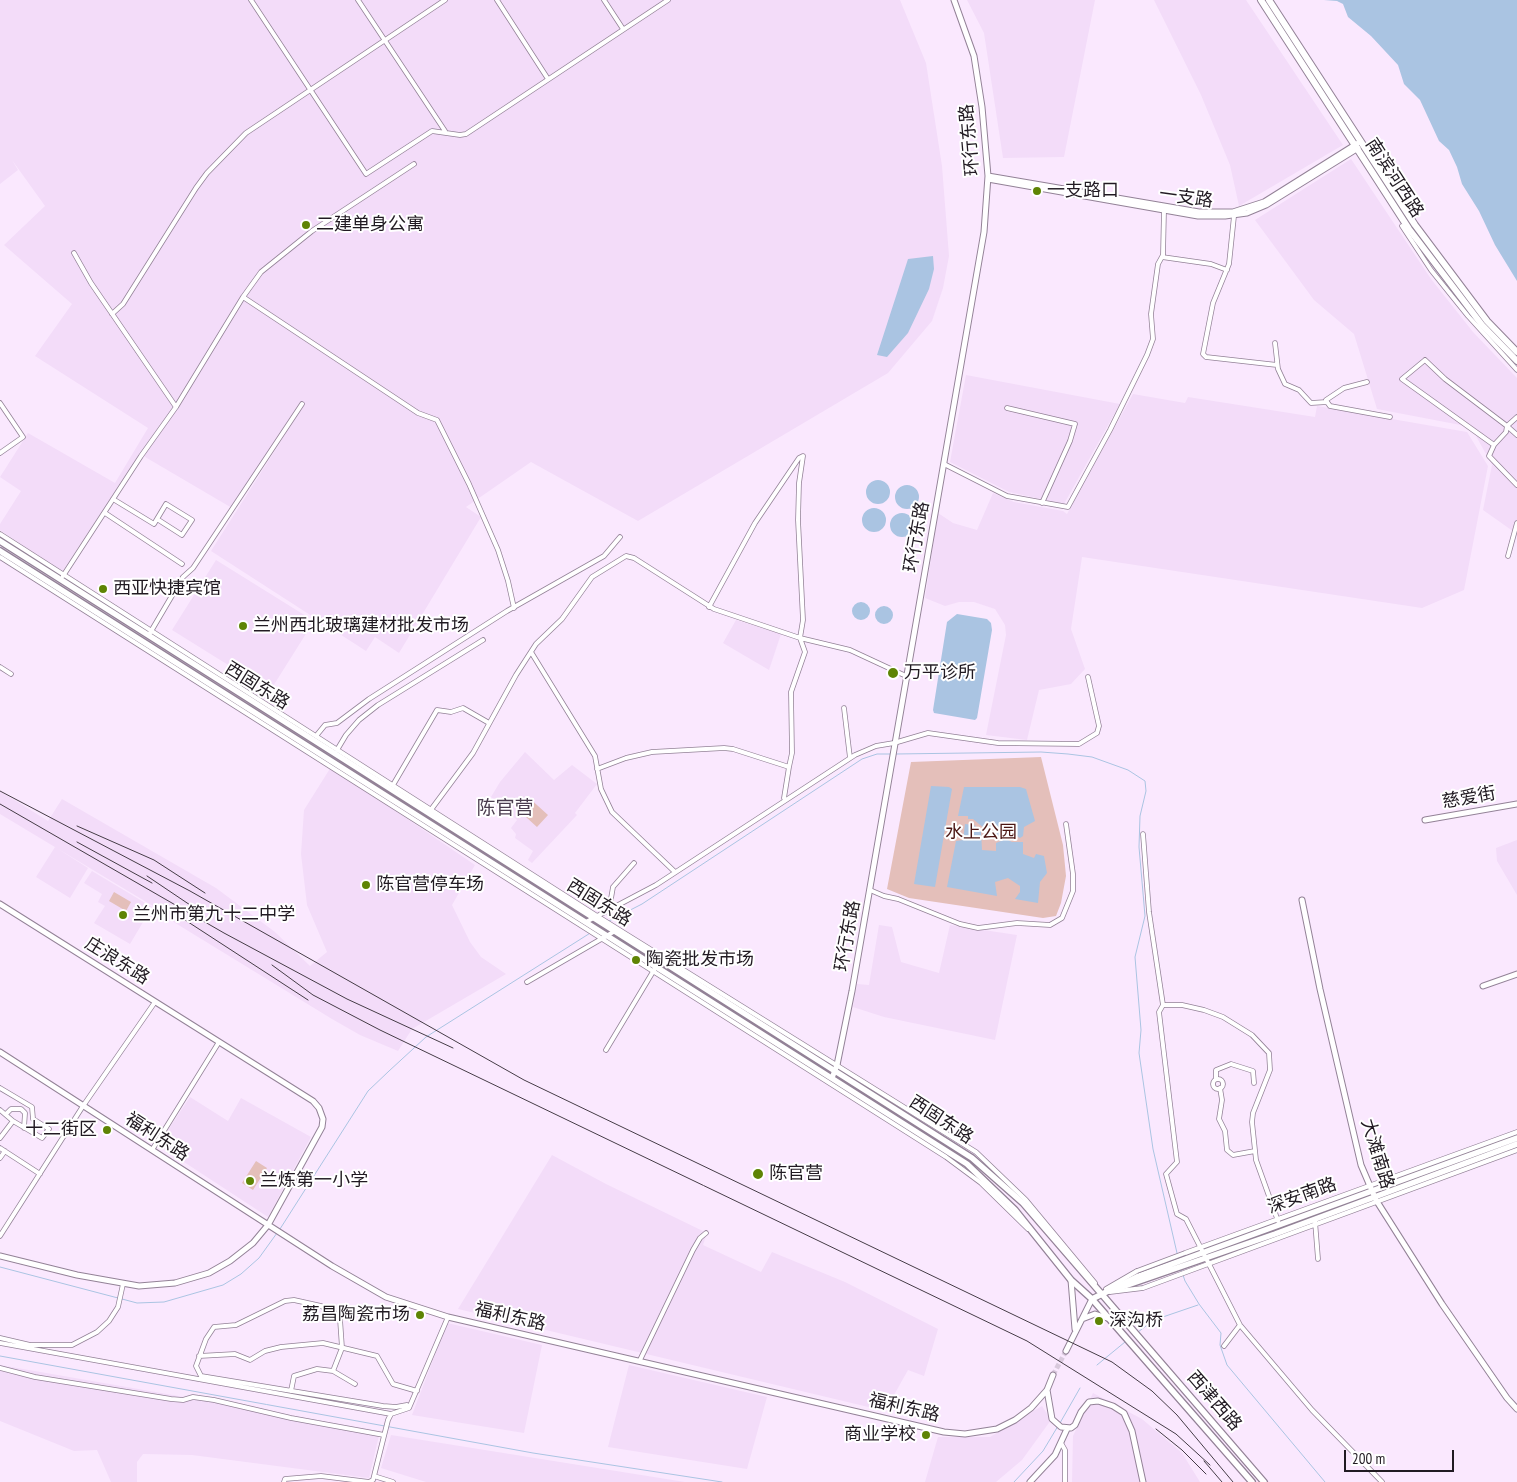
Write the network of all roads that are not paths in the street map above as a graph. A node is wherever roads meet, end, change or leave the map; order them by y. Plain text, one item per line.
1 (251, 0) edge
2 (358, 0) edge
3 (445, 0) edge
4 (497, 0) edge
5 (604, 0) edge
6 (668, 0) edge
7 (954, 0) edge
8 (1261, 0) edge
9 (1269, 0) edge
10 (623, 30) junction
11 (384, 40) junction
12 (548, 79) junction
13 (310, 90) junction
14 (446, 132) junction
15 (1359, 145) junction
16 (414, 164) dead end
17 (988, 178) junction
18 (1164, 210) junction
19 (1234, 216) junction
20 (1402, 226) dead end
21 (74, 253) dead end
22 (1162, 257) junction
23 (1227, 270) junction
24 (243, 297) junction
25 (112, 314) junction
26 (1275, 343) dead end
27 (1517, 352) edge
28 (1517, 361) edge
29 (1277, 365) junction
30 (1517, 370) edge
31 (1367, 382) dead end
32 (1327, 402) junction
33 (0, 403) edge
34 (302, 404) dead end
35 (176, 407) junction
36 (1007, 408) dead end
37 (1390, 417) dead end
38 (1517, 417) edge
39 (1507, 426) junction
40 (1517, 435) edge
41 (1494, 445) junction
42 (0, 453) edge
43 (944, 464) junction
44 (1517, 485) edge
45 (113, 499) junction
46 (1042, 503) junction
47 (104, 513) junction
48 (157, 519) junction
49 (1517, 523) edge
50 (0, 534) edge
51 (620, 537) dead end
52 (0, 541) edge
53 (0, 551) edge
54 (1508, 556) dead end
55 (0, 557) edge
56 (182, 564) dead end
57 (54, 576) junction
58 (63, 578) junction
59 (49, 582) junction
60 (709, 607) junction
61 (514, 608) junction
62 (150, 633) junction
63 (800, 638) junction
64 (483, 640) dead end
65 (531, 652) junction
66 (0, 667) edge
67 (11, 674) dead end
68 (906, 676) junction
69 (1088, 677) dead end
70 (844, 708) dead end
71 (489, 723) junction
72 (314, 737) junction
73 (894, 745) junction
74 (336, 751) junction
75 (850, 758) junction
76 (789, 767) junction
77 (597, 769) junction
78 (394, 785) junction
79 (784, 798) dead end
80 (1517, 804) edge
81 (430, 811) junction
82 (1425, 820) dead end
83 (1066, 824) dead end
84 (1143, 834) dead end
85 (634, 863) dead end
86 (674, 872) junction
87 (870, 890) junction
88 (1302, 900) dead end
89 (0, 904) edge
90 (608, 910) junction
91 (597, 918) junction
92 (587, 925) junction
93 (614, 929) junction
94 (604, 936) junction
95 (660, 960) junction
96 (654, 969) junction
97 (1517, 974) edge
98 (527, 982) dead end
99 (1483, 986) dead end
100 (716, 995) junction
101 (155, 1002) junction
102 (712, 1002) junction
103 (1163, 1005) junction
104 (219, 1042) junction
105 (606, 1050) dead end
106 (0, 1052) edge
107 (836, 1068) junction
108 (832, 1078) junction
109 (1216, 1079) junction
110 (1254, 1083) dead end
111 (828, 1084) junction
112 (0, 1088) edge
113 (1220, 1088) junction
114 (26, 1102) junction
115 (83, 1106) junction
116 (21, 1109) junction
117 (0, 1110) edge
118 (6, 1114) junction
119 (13, 1121) junction
120 (24, 1128) junction
121 (1517, 1132) edge
122 (0, 1138) edge
123 (1517, 1138) edge
124 (1517, 1144) edge
125 (0, 1148) edge
126 (152, 1150) junction
127 (1517, 1150) edge
128 (1255, 1151) junction
129 (5, 1152) junction
130 (0, 1158) edge
131 (40, 1174) junction
132 (1373, 1194) junction
133 (1278, 1221) junction
134 (1315, 1221) junction
135 (269, 1226) junction
136 (706, 1233) dead end
137 (0, 1236) edge
138 (1038, 1236) junction
139 (0, 1256) edge
140 (1205, 1256) junction
141 (1318, 1259) dead end
142 (1140, 1279) junction
143 (1071, 1280) junction
144 (123, 1284) junction
145 (1100, 1293) junction
146 (1092, 1299) junction
147 (448, 1317) junction
148 (1109, 1318) junction
149 (1082, 1319) junction
150 (1240, 1326) junction
151 (1075, 1330) junction
152 (0, 1338) edge
153 (1140, 1340) joint
154 (0, 1343) edge
155 (1133, 1345) joint
156 (1224, 1346) dead end
157 (342, 1348) junction
158 (1066, 1351) tunnel mouth
159 (199, 1356) junction
160 (640, 1360) junction
161 (0, 1368) edge
162 (333, 1372) junction
163 (1054, 1375) tunnel mouth
164 (355, 1384) dead end
165 (417, 1390) junction
166 (1047, 1390) junction
167 (291, 1391) junction
168 (407, 1405) dead end
169 (1517, 1409) edge
170 (391, 1414) junction
171 (1064, 1428) junction
172 (385, 1432) junction
173 (1061, 1442) junction
174 (374, 1476) junction
175 (284, 1482) edge
176 (369, 1482) edge
177 (393, 1482) edge
178 (1030, 1482) edge
179 (1065, 1482) edge
180 (1143, 1482) edge
181 (1252, 1482) edge
182 (1264, 1482) edge
183 (1382, 1482) edge

1 - 13 street
2 - 11 street
3 - 11 street
4 - 12 street
5 - 10 street
6 - 10 street
7 - 17 street, 环行东路
8 - 15 highway, 南滨河西路
9 - 15 highway, 南滨河西路
10 - 12 street
11 - 13 street
11 - 14 street
12 - 14 street
13 - 14 street
13 - 25 street
15 - 17 street, 一支路
15 - 19 street, 一支路
15 - 27 highway, 南滨河西路
15 - 28 highway, 南滨河西路
16 - 24 street
17 - 18 street, 一支路
17 - 43 street, 环行东路
18 - 19 street, 一支路
18 - 22 street
19 - 23 street
20 - 30 street
21 - 25 street
22 - 23 street
22 - 46 street
23 - 29 street
24 - 35 street
24 - 61 street
25 - 35 street
26 - 29 street
29 - 32 street
31 - 32 street
32 - 37 street
33 - 42 street
34 - 62 street
35 - 45 street
36 - 46 street
38 - 39 street
39 - 40 street
39 - 41 street
39 - 41 street
41 - 44 street
43 - 46 street
43 - 68 street, 环行东路
45 - 47 street
45 - 48 street
47 - 56 street
47 - 58 street
48 - 48 street
49 - 54 street
50 - 58 street
51 - 61 street
52 - 57 main road, 西固东路
53 - 59 main road, 西固东路
55 - 92 street
57 - 58 main road, 西固东路
57 - 59 main road
58 - 62 main road, 西固东路
59 - 92 main road, 西固东路
60 - 63 street
60 - 63 street
60 - 65 street
61 - 72 street
62 - 72 main road, 西固东路
63 - 68 street
63 - 76 street
64 - 74 street
65 - 71 street
65 - 77 street
66 - 67 street
68 - 73 street, 环行东路
69 - 73 street
70 - 75 street
71 - 78 street
71 - 81 street
72 - 74 main road, 西固东路
73 - 75 street
73 - 87 street, 环行东路
74 - 78 street
74 - 81 main road, 西固东路
75 - 86 street
76 - 77 street
76 - 79 street
77 - 86 street
78 - 81 street
80 - 82 street, 慈爱街
81 - 91 main road, 西固东路
83 - 87 street
84 - 103 street
85 - 90 street
86 - 90 street
87 - 107 street, 环行东路
88 - 132 street, 大滩南路
89 - 101 street, 庄浪东路
90 - 91 street
91 - 92 street
91 - 93 main road, 西固东路
92 - 94 main road, 西固东路
93 - 94 street
93 - 95 main road, 西固东路
93 - 107 street
94 - 96 main road, 西固东路
94 - 98 street
95 - 96 street
95 - 100 main road, 西固东路
96 - 102 main road, 西固东路
96 - 105 street
96 - 111 street
97 - 99 street
100 - 102 main road
100 - 107 main road, 西固东路
101 - 104 street, 庄浪东路
101 - 115 street
102 - 108 main road, 西固东路
103 - 128 street
103 - 140 street
104 - 126 street
104 - 135 street, 庄浪东路
106 - 115 street, 福利东路
107 - 108 street, 环行东路
107 - 145 main road, 西固东路
108 - 111 street
108 - 138 main road, 西固东路
109 - 110 street
109 - 113 street
109 - 113 street
111 - 138 street
112 - 114 street
113 - 128 street
114 - 116 street
114 - 120 street
115 - 126 street, 福利东路
115 - 131 street
116 - 118 street
116 - 120 street
117 - 118 street
118 - 119 street
119 - 120 street
119 - 122 street
121 - 132 street, 深安南路
123 - 132 main road, 深安南路
124 - 132 main road, 深安南路
125 - 129 street
126 - 135 street, 福利东路
127 - 132 street, 深安南路
128 - 133 street
129 - 130 street
129 - 131 street
131 - 137 street
132 - 133 street, 深安南路
132 - 134 main road, 深安南路
132 - 140 main road, 深安南路
132 - 169 street, 大滩南路
133 - 140 street, 深安南路
134 - 140 main road, 深安南路
134 - 141 street
135 - 144 street
135 - 147 street, 福利东路
136 - 160 street
138 - 143 main road, 西固东路
139 - 144 street
140 - 142 main road, 深安南路
140 - 142 street, 深安南路, bridge
140 - 150 street
142 - 145 main road, 深安南路
142 - 145 street, 深安南路
143 - 146 main road, 西固东路
143 - 151 street
144 - 152 street
145 - 146 main road
145 - 153 main road, 西固东路
146 - 148 main road, 西固东路
146 - 149 street
147 - 160 street, 福利东路
147 - 165 street
148 - 149 street
148 - 155 main road, 西固东路
149 - 151 street
150 - 156 street
150 - 183 street
151 - 158 street
153 - 182 main road, 西津西路
154 - 170 street
155 - 181 main road, 西津西路
157 - 159 street
157 - 159 street
157 - 162 street
157 - 165 street
159 - 167 street
160 - 166 street, 福利东路
161 - 172 street
162 - 164 street
162 - 167 street
163 - 166 street, 福利东路
165 - 170 street
166 - 171 street
167 - 168 street
170 - 172 street
171 - 173 street
171 - 180 street
172 - 174 street
173 - 178 street
173 - 179 street
174 - 176 street
174 - 177 street
175 - 176 street

